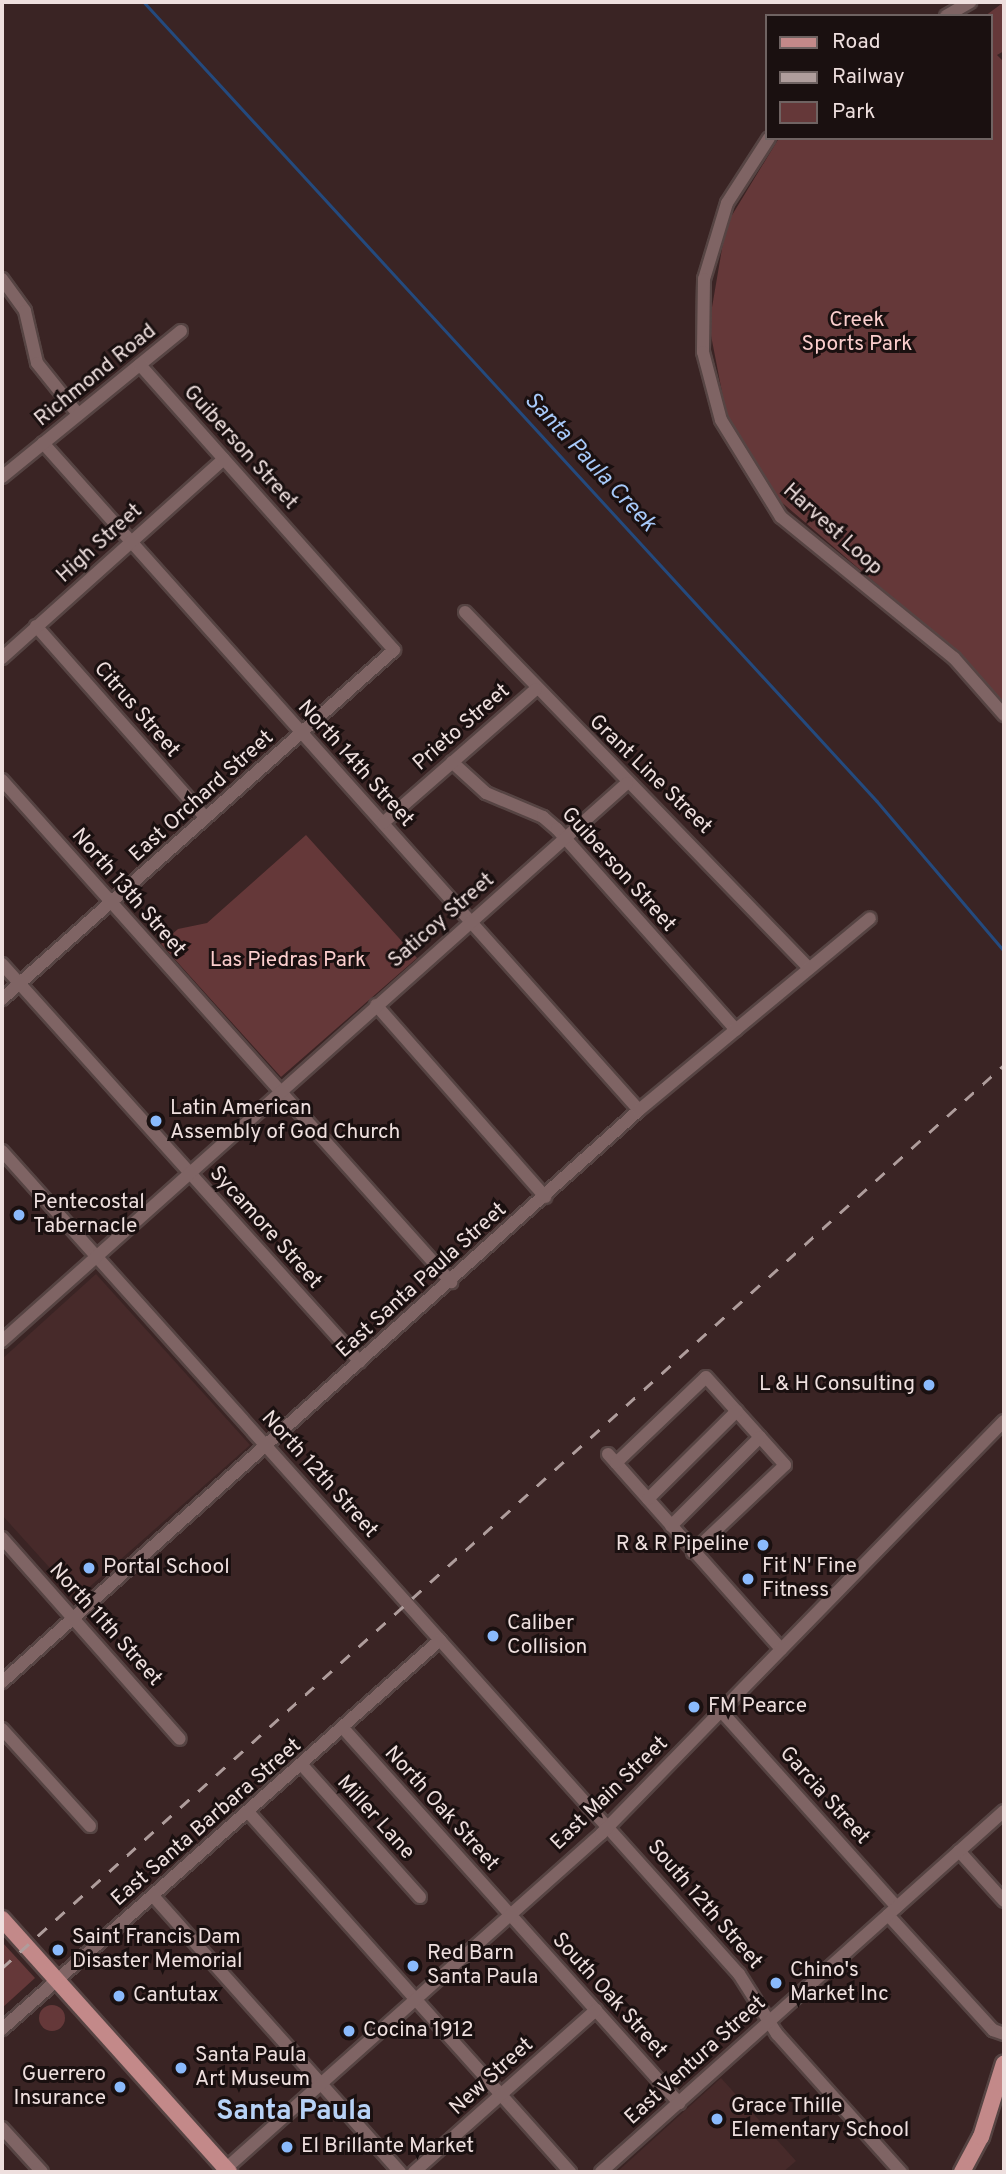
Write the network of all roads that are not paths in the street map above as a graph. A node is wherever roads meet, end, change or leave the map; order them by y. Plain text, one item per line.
1 (970, 2) edge
2 (949, 14) edge
3 (768, 140) edge
4 (2, 279) edge
5 (181, 331) dead end
6 (141, 365) junction
7 (78, 414) junction
8 (43, 443) junction
9 (224, 459) junction
10 (2, 476) edge
11 (130, 543) junction
12 (465, 612) dead end
13 (36, 626) junction
14 (394, 650) joint
15 (2, 658) edge
16 (536, 689) junction
17 (1004, 715) edge
18 (302, 733) junction
19 (452, 762) junction
20 (2, 780) edge
21 (627, 783) junction
22 (206, 818) junction
23 (383, 823) junction
24 (565, 839) junction
25 (111, 902) junction
26 (870, 918) dead end
27 (471, 921) junction
28 (2, 964) edge
29 (807, 966) junction
30 (19, 983) junction
31 (2, 999) edge
32 (376, 1005) junction
33 (736, 1030) junction
34 (280, 1092) junction
35 (639, 1110) junction
36 (2, 1151) edge
37 (190, 1174) junction
38 (545, 1196) junction
39 (96, 1255) junction
40 (451, 1282) junction
41 (2, 1341) edge
42 (360, 1362) junction
43 (737, 1411) junction
44 (1004, 1421) edge
45 (761, 1437) junction
46 (266, 1445) junction
47 (648, 1499) junction
48 (670, 1526) junction
49 (2, 1538) edge
50 (692, 1552) junction
51 (73, 1617) junction
52 (440, 1640) junction
53 (782, 1649) junction
54 (2, 1682) edge
55 (721, 1711) junction
56 (343, 1728) junction
57 (2, 1729) edge
58 (180, 1738) dead end
59 (302, 1765) junction
60 (1004, 1811) edge
61 (249, 1814) junction
62 (90, 1826) dead end
63 (608, 1826) junction
64 (959, 1851) junction
65 (154, 1897) junction
66 (420, 1897) dead end
67 (1004, 1901) edge
68 (892, 1911) junction
69 (510, 1915) junction
70 (2, 1919) edge
71 (57, 1979) junction
72 (415, 2000) junction
73 (596, 2010) junction
74 (768, 2022) junction
75 (2, 2029) edge
76 (1004, 2034) edge
77 (1004, 2063) edge
78 (321, 2084) junction
79 (500, 2095) junction
80 (679, 2103) junction
81 (2, 2128) edge
82 (226, 2171) edge
83 (42, 2172) edge
84 (400, 2172) edge
85 (414, 2172) edge
86 (570, 2172) edge
87 (601, 2172) edge
88 (901, 2172) edge
89 (962, 2172) edge

1 - 2 street
3 - 17 street, Harvest Loop
4 - 7 street
5 - 6 street, Richmond Road
6 - 7 street, Richmond Road
6 - 9 street, Guiberson Street
7 - 8 street, Richmond Road
8 - 10 street, Richmond Road
8 - 11 street, North 14th Street
9 - 11 street, High Street
9 - 14 street, Guiberson Street
11 - 13 street, High Street
11 - 18 street, North 14th Street
12 - 16 street, Grant Line Street
13 - 15 street, High Street
13 - 22 street, Citrus Street
14 - 18 street, East Orchard Street
16 - 19 street, Prieto Street
16 - 21 street, Grant Line Street
18 - 22 street, East Orchard Street
18 - 23 street, North 14th Street
19 - 23 street, Prieto Street
19 - 24 street, Guiberson Street
20 - 25 street, North 13th Street
21 - 24 street, Saticoy Street
21 - 29 street, Grant Line Street
22 - 25 street, East Orchard Street
23 - 27 street, North 14th Street
24 - 27 street, Saticoy Street
24 - 33 street, Guiberson Street
25 - 30 street, East Orchard Street
25 - 34 street, North 13th Street
26 - 29 street, East Santa Paula Street
27 - 32 street, Saticoy Street
27 - 35 street, North 14th Street
28 - 30 street, Sycamore Street
29 - 33 street, East Santa Paula Street
30 - 31 street, East Orchard Street
30 - 37 street, Sycamore Street
32 - 34 street, Saticoy Street
32 - 38 street
33 - 35 street, East Santa Paula Street
34 - 37 street, Saticoy Street
34 - 40 street, North 13th Street
35 - 38 street, East Santa Paula Street
36 - 39 street, North 12th Street
37 - 39 street, Saticoy Street
37 - 42 street, Sycamore Street
38 - 40 street, East Santa Paula Street
39 - 41 street, Saticoy Street
39 - 46 street, North 12th Street
40 - 42 street, East Santa Paula Street
42 - 46 street, East Santa Paula Street
43 - 45 street
43 - 47 street
43 - 47 street
44 - 53 street, East Main Street
45 - 48 street
45 - 50 street
46 - 51 street, East Santa Paula Street
46 - 52 street, North 12th Street
47 - 48 street
48 - 50 street
49 - 51 street, North 11th Street
50 - 53 street
51 - 54 street, East Santa Paula Street
51 - 58 street, North 11th Street
52 - 56 street, East Santa Barbara Street
52 - 63 street, North 12th Street
53 - 55 street, East Main Street
55 - 63 street, East Main Street
55 - 68 street, Garcia Street
56 - 59 street, East Santa Barbara Street
56 - 69 street, North Oak Street
57 - 62 street
59 - 61 street, East Santa Barbara Street
59 - 66 street, Miller Lane
60 - 64 street, East Ventura Street
61 - 65 street, East Santa Barbara Street
61 - 72 street
63 - 69 street, East Main Street
63 - 74 street, South 12th Street
64 - 67 street
64 - 68 street, East Ventura Street
65 - 71 street, East Santa Barbara Street
65 - 78 street
68 - 74 street, East Ventura Street
68 - 76 street, Garcia Street
69 - 72 street, East Main Street
69 - 73 street, South Oak Street
70 - 71 main road
71 - 75 street, East Santa Barbara Street
71 - 82 main road
72 - 78 street, East Main Street
72 - 79 street
73 - 79 street, New Street
73 - 80 street, South Oak Street
74 - 80 street, East Ventura Street
74 - 88 street, South 12th Street
77 - 89 main road
78 - 82 street, East Main Street
78 - 84 street
79 - 85 street, New Street
79 - 86 street
80 - 87 street, East Ventura Street
81 - 83 street

